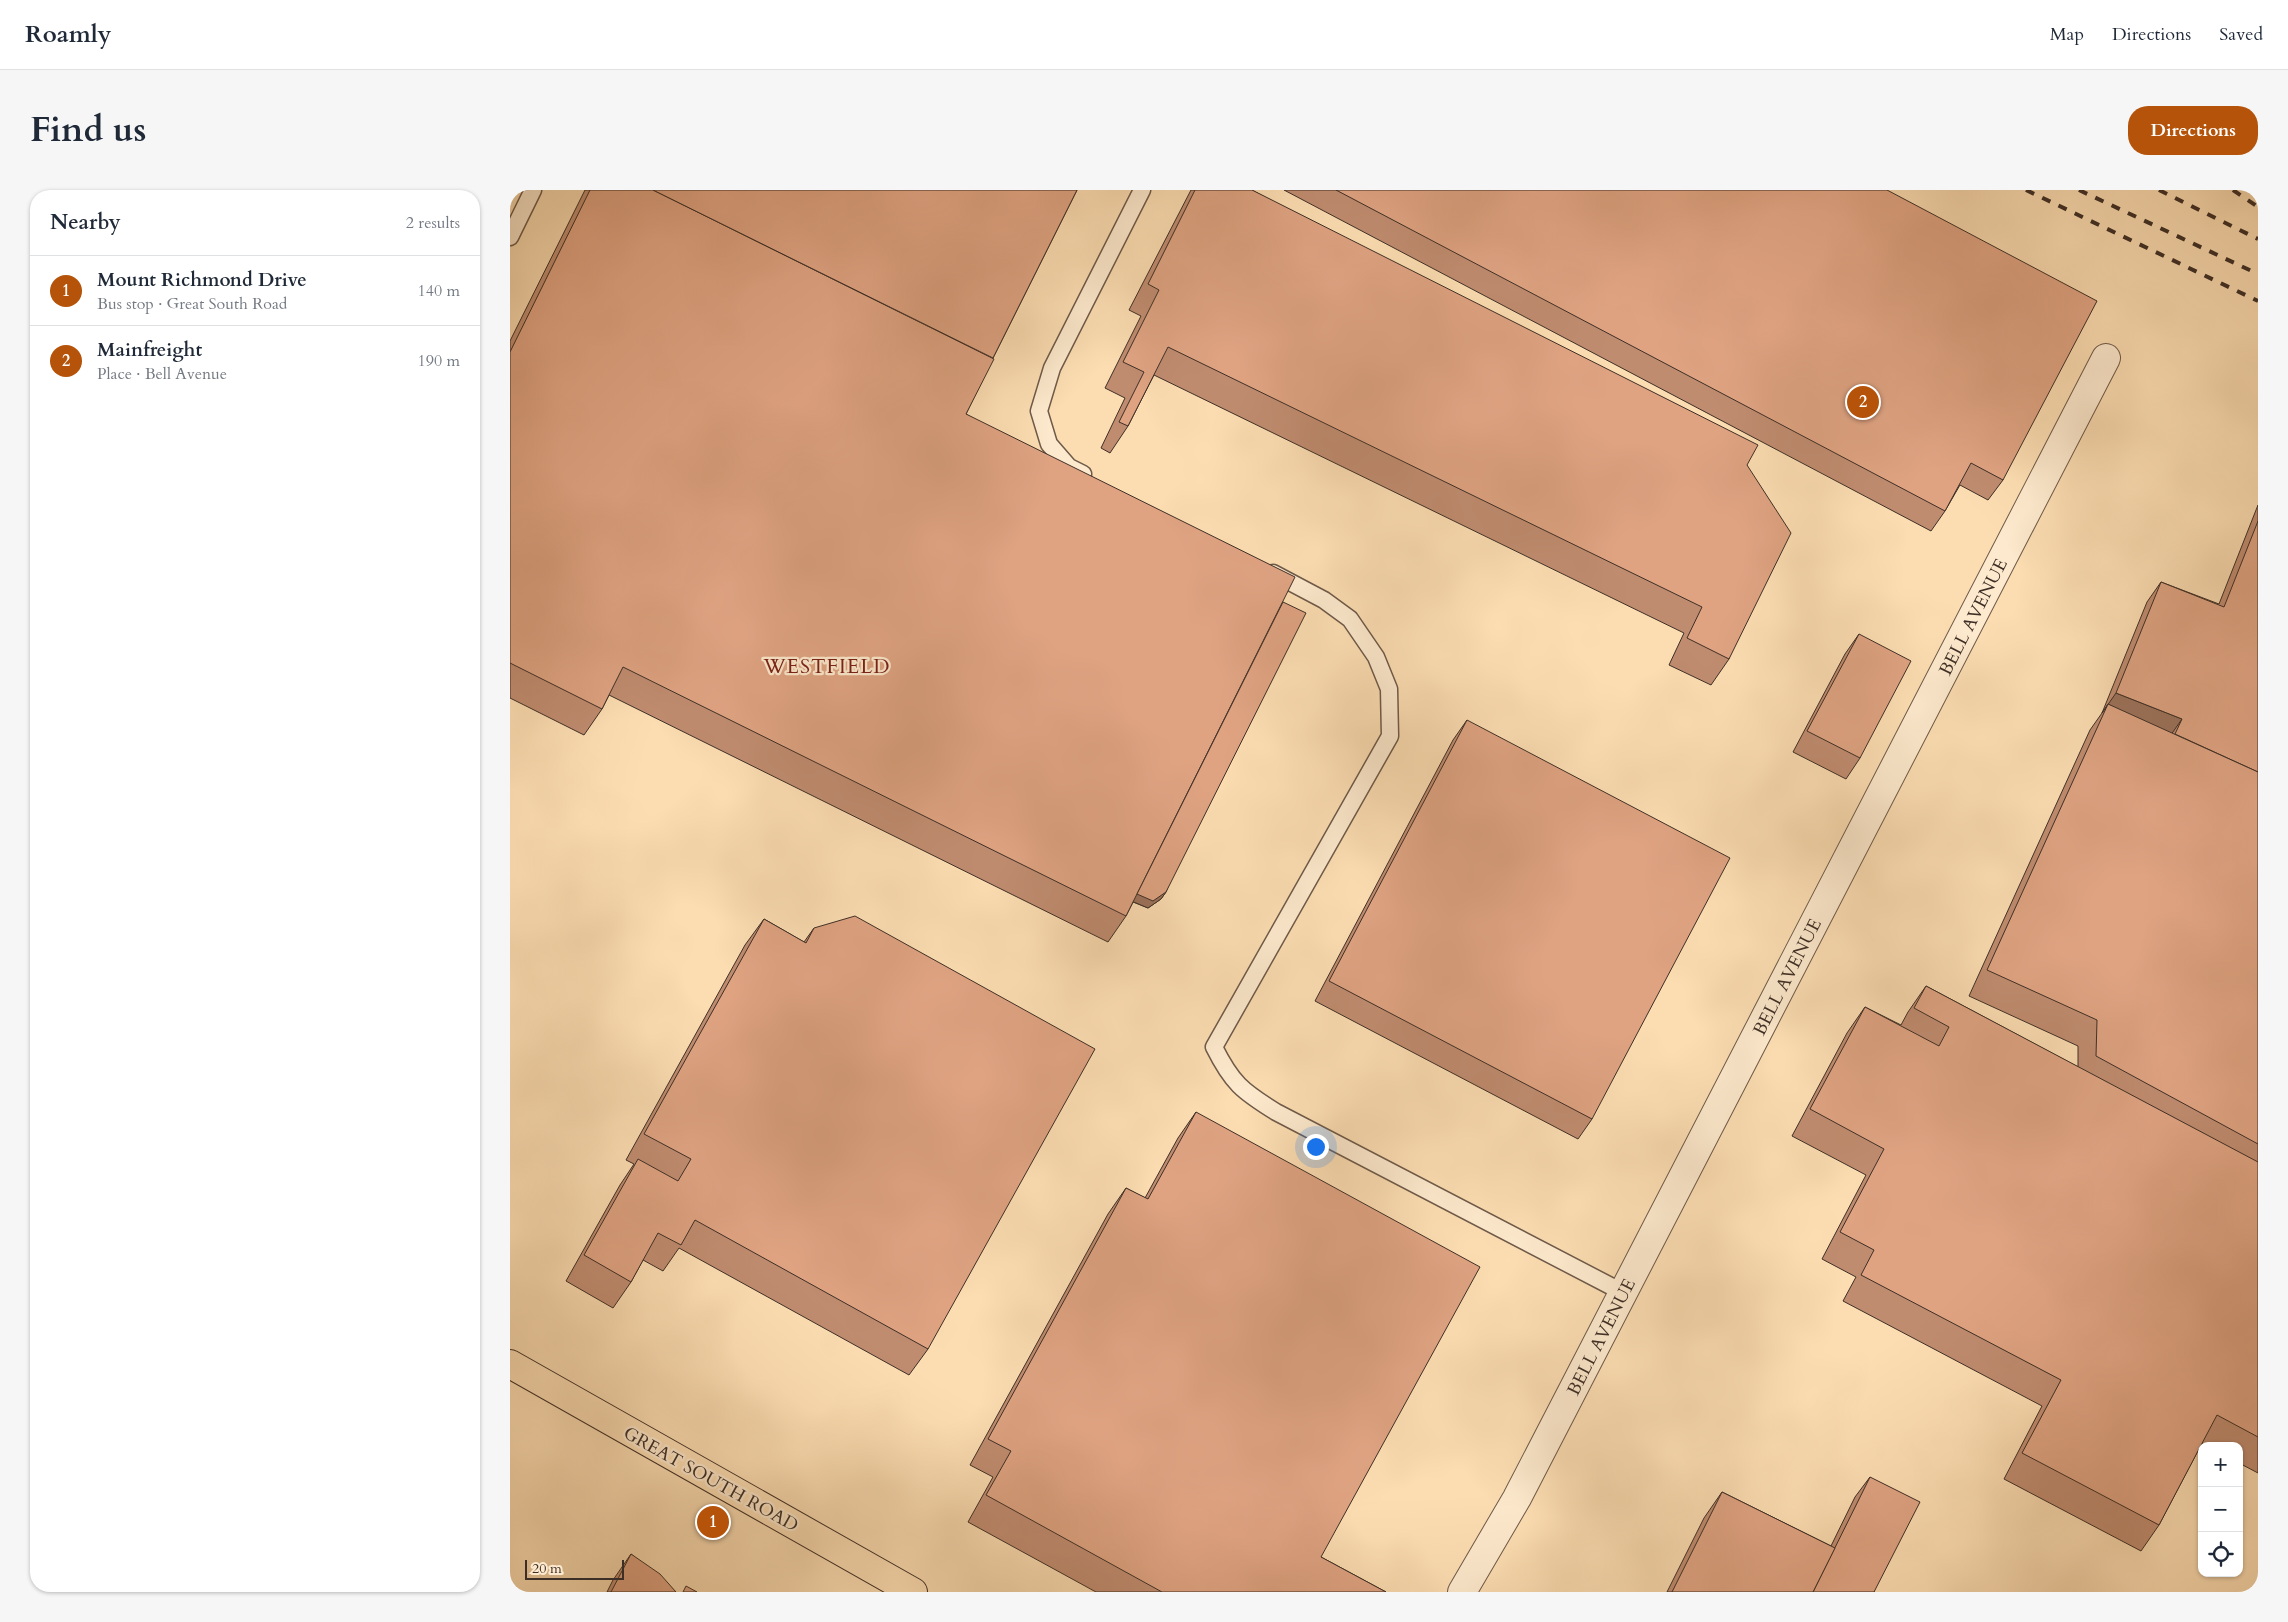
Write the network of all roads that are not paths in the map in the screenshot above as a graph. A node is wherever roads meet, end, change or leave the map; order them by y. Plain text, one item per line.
1 (533, 190) edge
2 (1142, 190) edge
3 (510, 238) edge
4 (2106, 358) dead end
5 (1095, 481) edge
6 (1260, 566) edge
7 (1624, 1293) junction
8 (510, 1364) edge
9 (913, 1592) edge
10 (1462, 1592) edge

1 - 3 lane
2 - 5 lane
4 - 7 street, BELL AVENUE
6 - 7 lane
7 - 10 street, BELL AVENUE
8 - 9 main road, GREAT SOUTH ROAD

